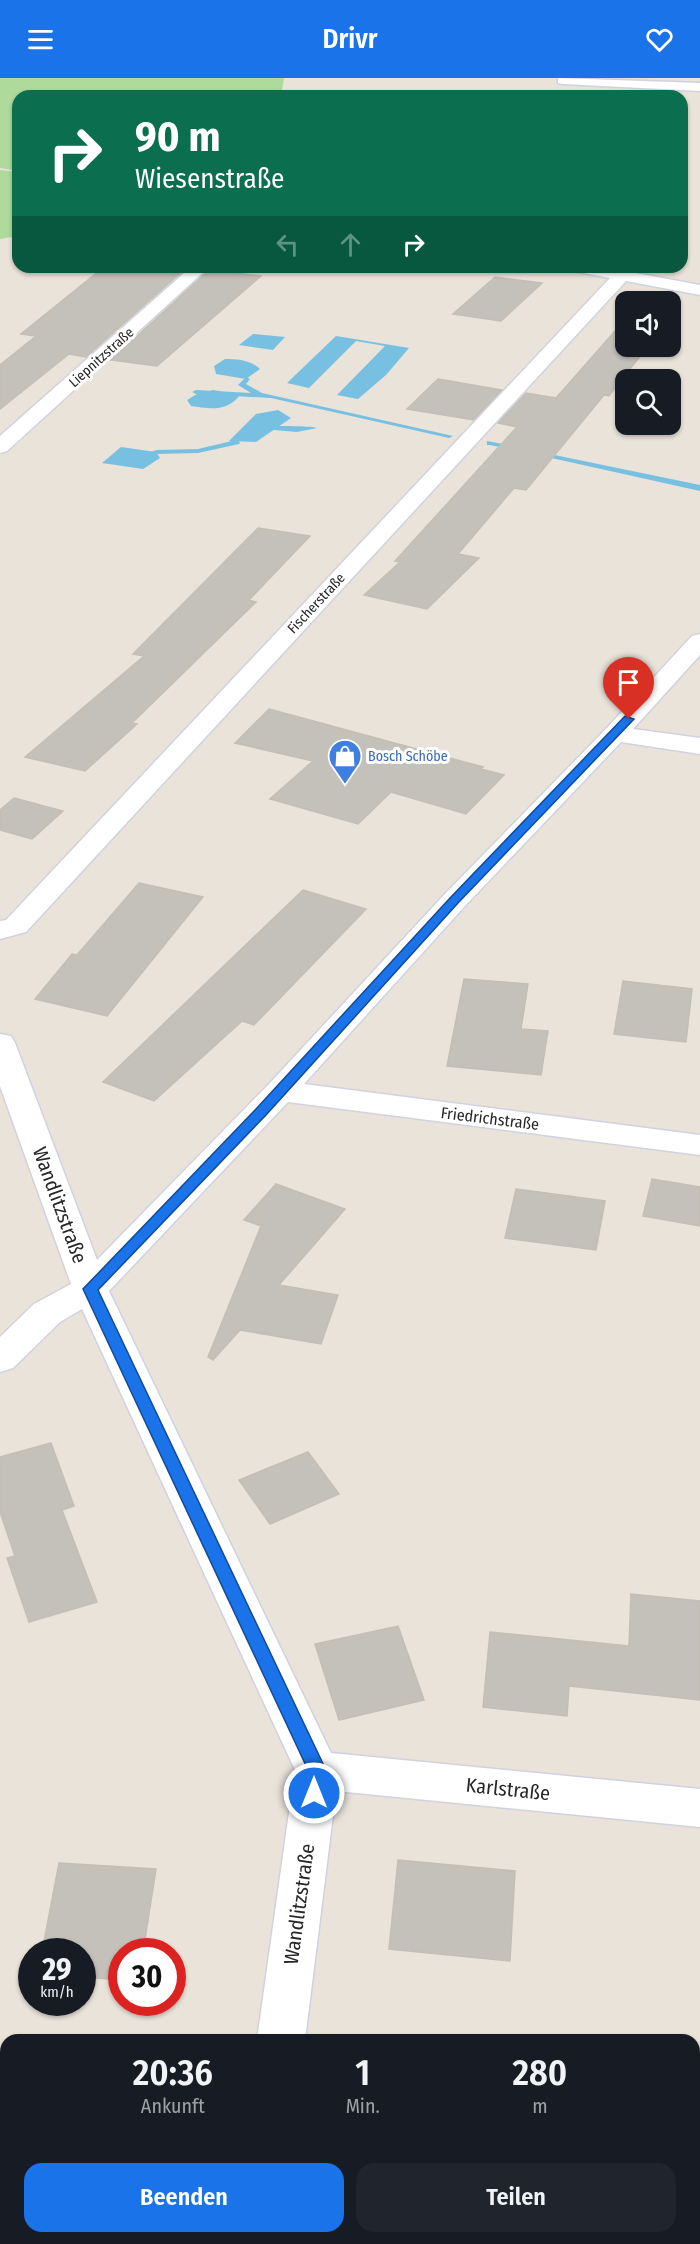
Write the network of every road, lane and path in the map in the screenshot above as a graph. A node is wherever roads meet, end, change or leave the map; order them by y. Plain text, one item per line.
1 (563, 79) edge
2 (700, 87) edge
3 (194, 273) edge
4 (619, 273) edge
5 (629, 273) edge
6 (700, 290) edge
7 (0, 447) edge
8 (700, 641) edge
9 (615, 734) junction
10 (700, 746) edge
11 (0, 930) edge
12 (0, 1043) edge
13 (280, 1091) junction
14 (700, 1145) edge
15 (90, 1289) junction
16 (0, 1359) edge
17 (317, 1770) junction
18 (700, 1808) edge
19 (282, 2034) edge

1 - 2 street
3 - 7 street, Liepnitzstraße
4 - 11 street, Fischerstraße
5 - 6 street
8 - 9 street
9 - 10 street
9 - 13 street
12 - 15 street, Wandlitzstraße
13 - 14 street, Friedrichstraße
13 - 15 street
15 - 16 street
15 - 17 street, Wandlitzstraße
17 - 18 street, Karlstraße
17 - 19 street, Wandlitzstraße

